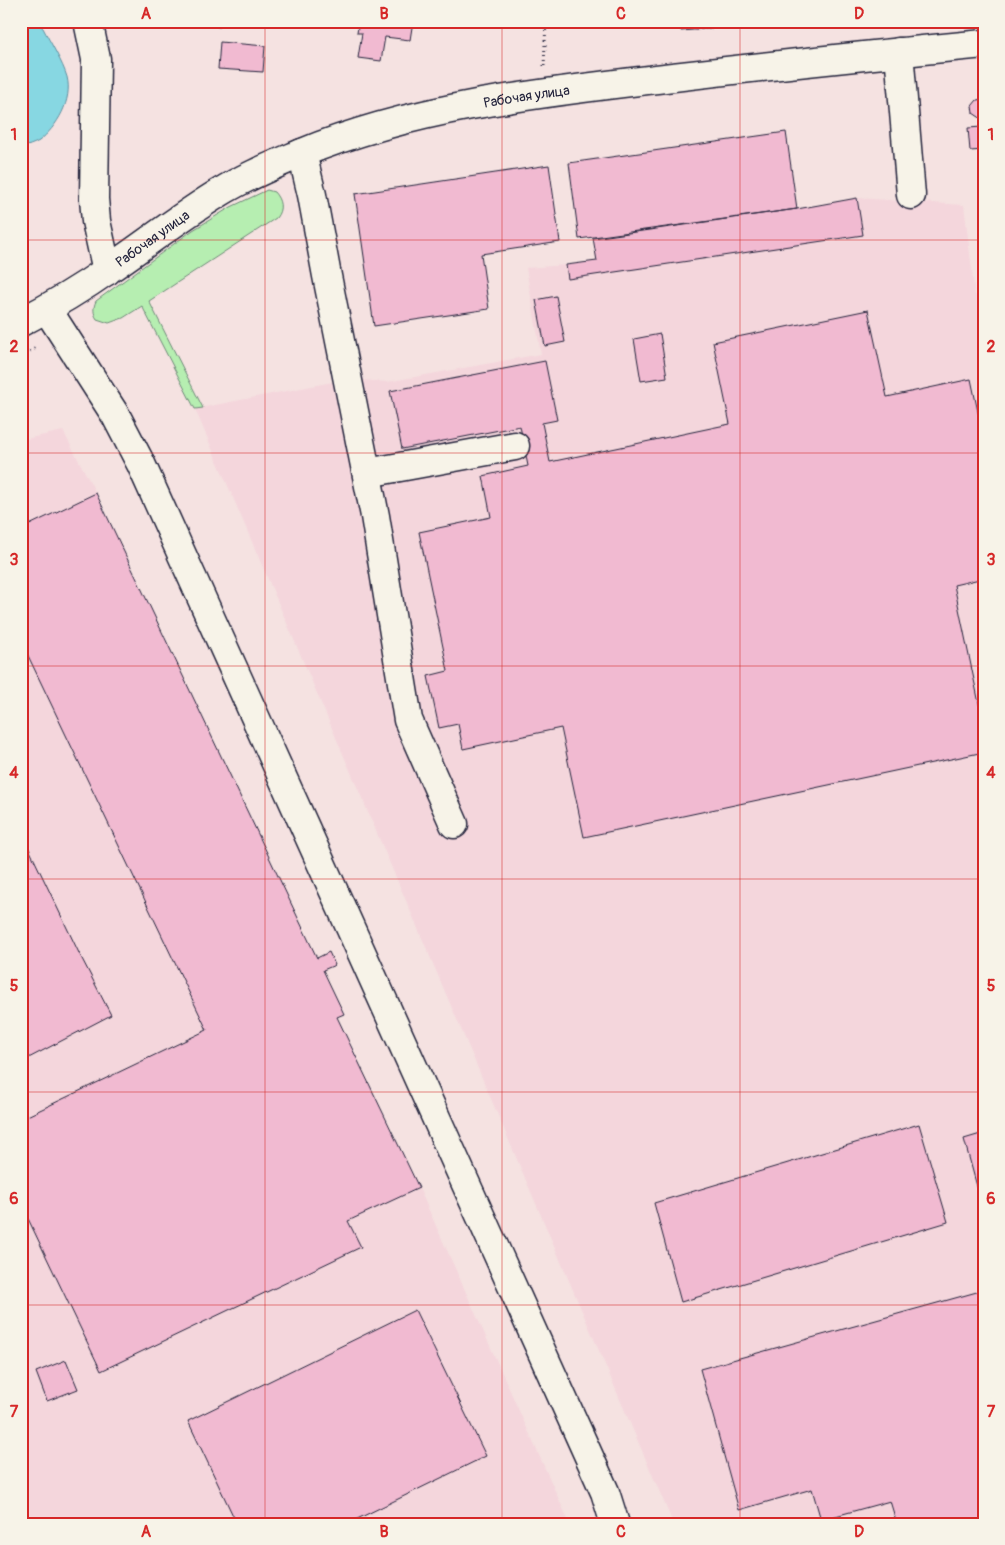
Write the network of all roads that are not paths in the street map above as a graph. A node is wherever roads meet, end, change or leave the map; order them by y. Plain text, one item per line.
1 (88, 21) edge
2 (984, 44) edge
3 (899, 52) junction
4 (302, 153) junction
5 (912, 195) dead end
6 (107, 270) junction
7 (47, 308) junction
8 (21, 322) edge
9 (515, 446) dead end
10 (367, 473) junction
11 (454, 824) dead end
12 (615, 1524) edge

1 - 6 street
2 - 3 street, Рабочая улица
3 - 4 street, Рабочая улица
3 - 5 street
4 - 6 street, Рабочая улица
4 - 10 street
6 - 7 street, Рабочая улица
7 - 8 street, Рабочая улица
7 - 12 street
9 - 10 street
10 - 11 street

